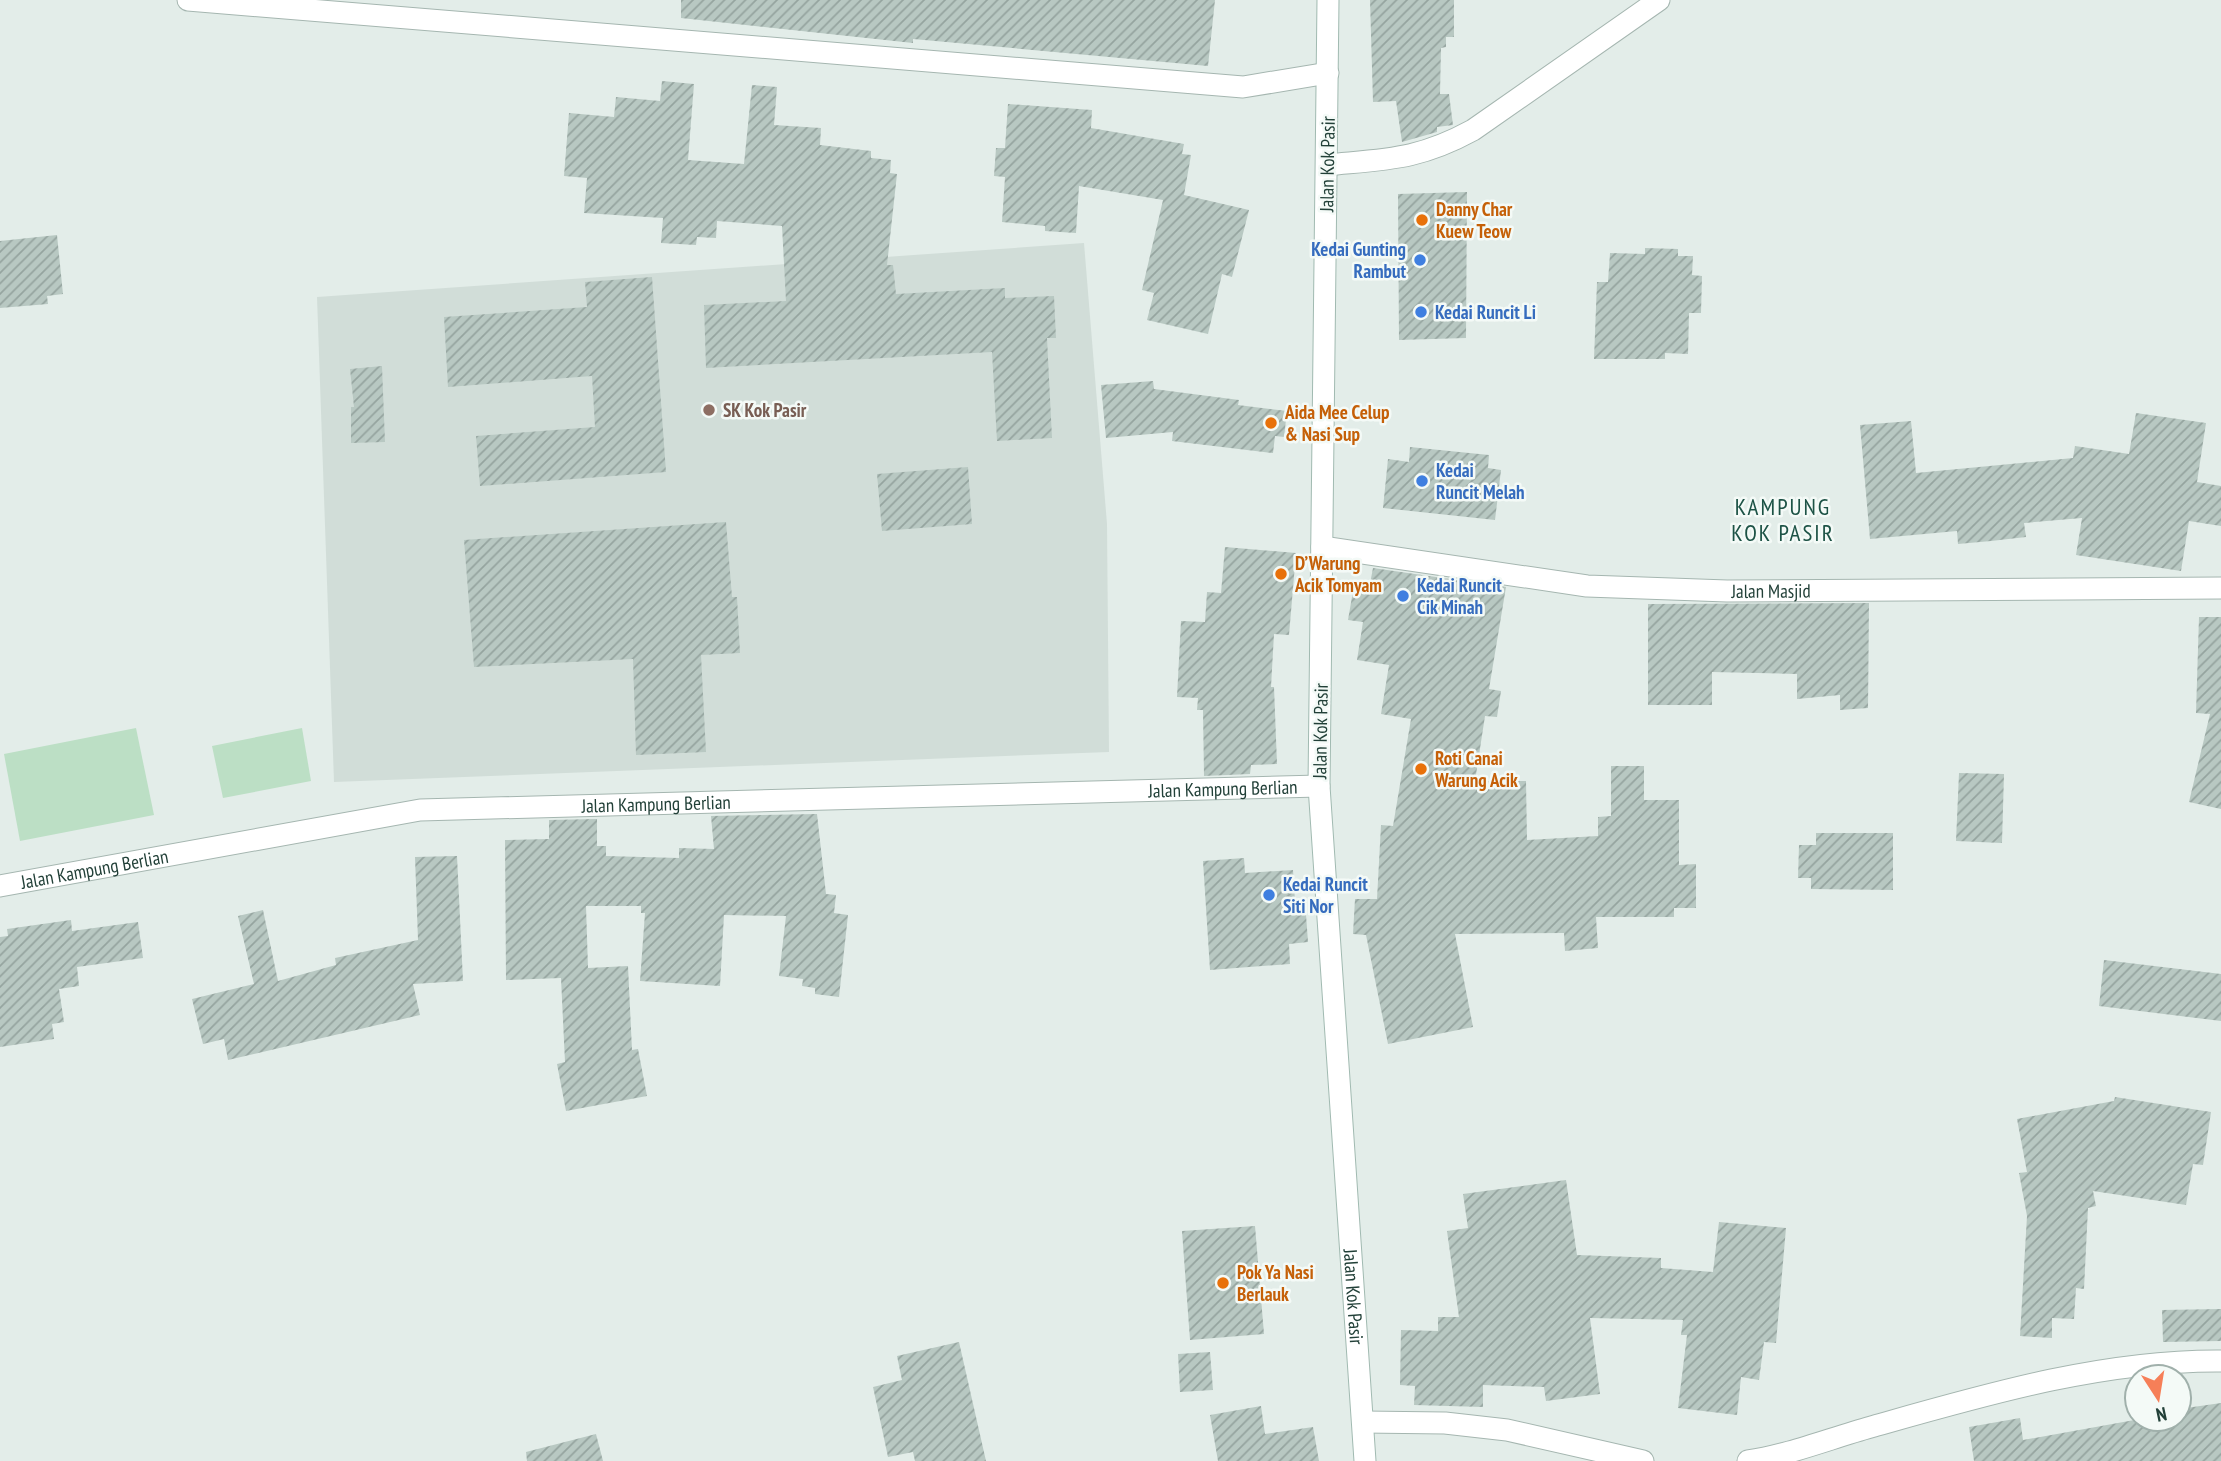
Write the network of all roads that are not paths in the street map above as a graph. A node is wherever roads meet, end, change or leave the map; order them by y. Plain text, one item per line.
1 (188, 0) edge
2 (1328, 0) edge
3 (1659, 0) edge
4 (1328, 74) junction
5 (1327, 164) junction
6 (1322, 547) junction
7 (2221, 588) edge
8 (1319, 786) junction
9 (0, 886) edge
10 (2221, 1361) edge
11 (1363, 1422) junction
12 (1365, 1461) edge
13 (1643, 1461) edge
14 (1748, 1461) edge

1 - 4 street
2 - 4 street, Jalan Kok Pasir
3 - 5 street
4 - 5 street, Jalan Kok Pasir
5 - 6 street, Jalan Kok Pasir
6 - 7 street, Jalan Masjid
6 - 8 street, Jalan Kok Pasir
8 - 9 street, Jalan Kampung Berlian
8 - 11 street, Jalan Kok Pasir
10 - 14 street
11 - 12 street, Jalan Kok Pasir
11 - 13 street

